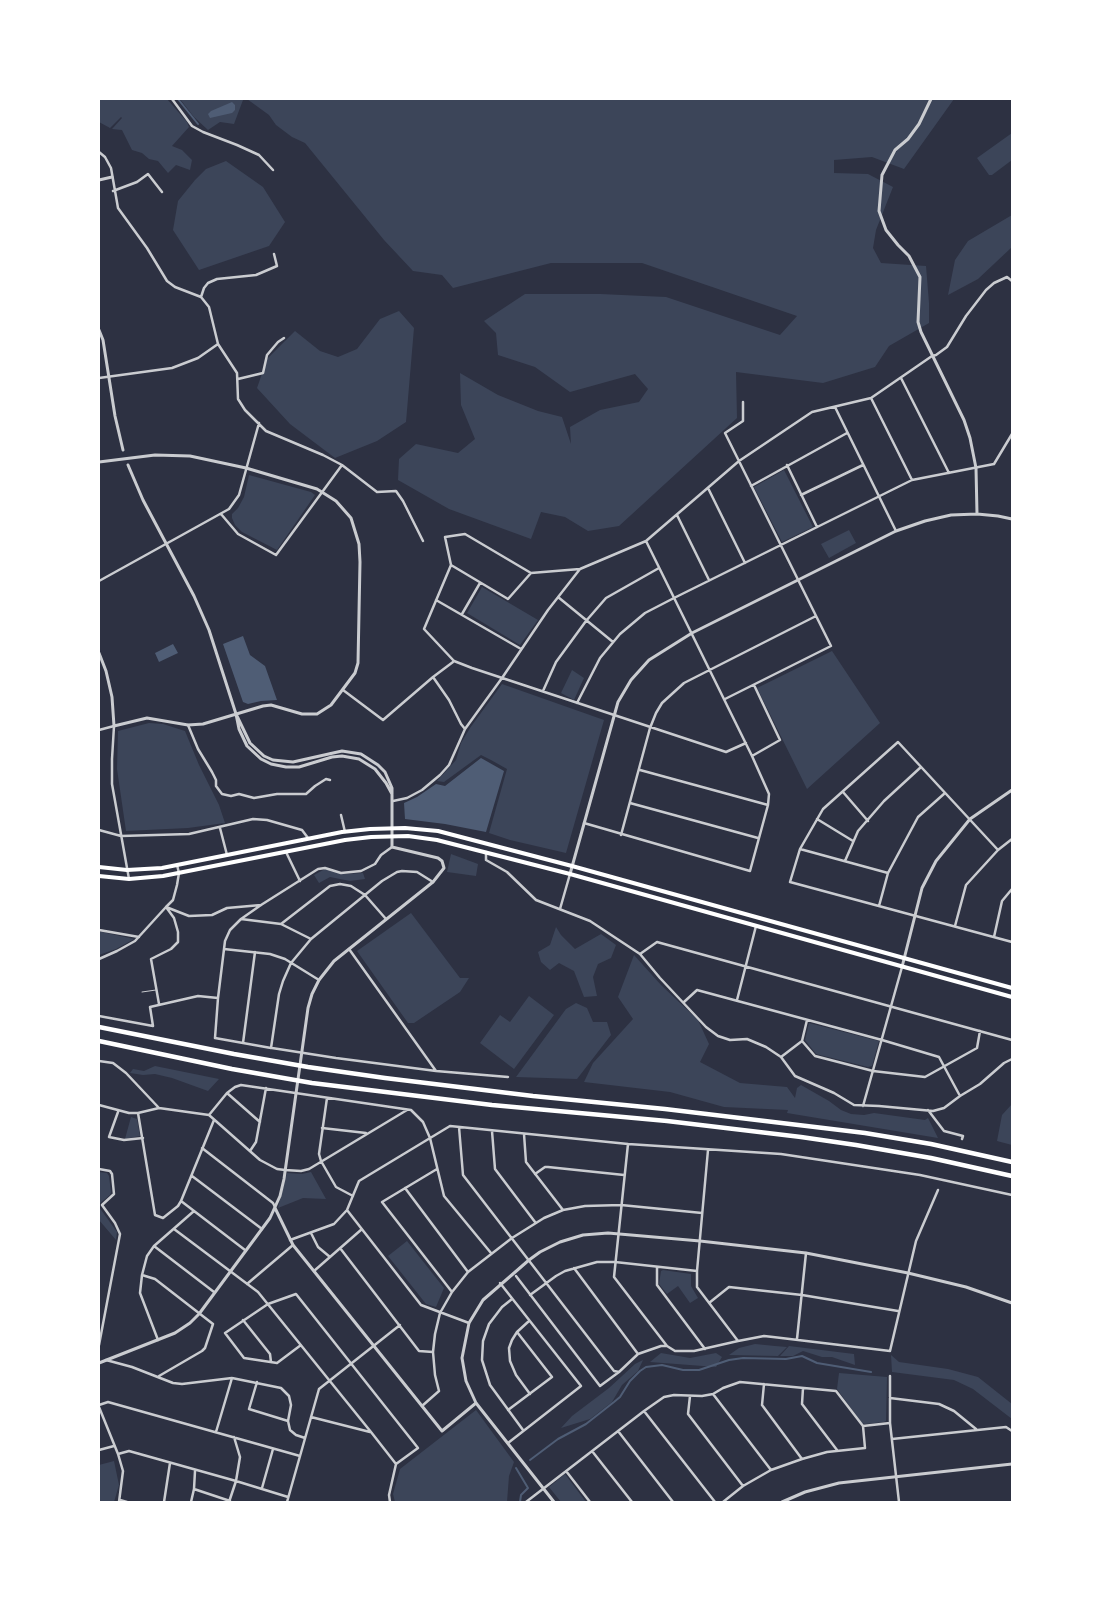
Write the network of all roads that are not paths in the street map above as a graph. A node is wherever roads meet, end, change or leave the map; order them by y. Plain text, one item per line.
1 (172, 99) edge
2 (931, 99) edge
3 (99, 152) edge
4 (273, 170) dead end
5 (112, 177) junction
6 (99, 180) edge
7 (113, 191) junction
8 (162, 192) dead end
9 (274, 254) dead end
10 (1012, 281) edge
11 (201, 297) junction
12 (99, 330) edge
13 (284, 338) dead end
14 (218, 344) junction
15 (932, 356) junction
16 (108, 377) junction
17 (99, 378) edge
18 (901, 378) junction
19 (238, 380) junction
20 (872, 398) junction
21 (743, 402) dead end
22 (835, 407) junction
23 (259, 423) junction
24 (847, 433) junction
25 (1012, 434) edge
26 (123, 450) dead end
27 (739, 461) junction
28 (99, 462) edge
29 (128, 465) dead end
30 (342, 465) junction
31 (787, 465) junction
32 (864, 465) junction
33 (246, 468) junction
34 (976, 468) junction
35 (949, 473) junction
36 (912, 480) junction
37 (751, 486) junction
38 (708, 488) junction
39 (322, 491) junction
40 (801, 495) junction
41 (878, 496) junction
42 (221, 514) junction
43 (676, 514) junction
44 (977, 514) junction
45 (1012, 519) edge
46 (817, 527) junction
47 (896, 531) junction
48 (646, 541) junction
49 (423, 542) dead end
50 (166, 544) junction
51 (780, 545) junction
52 (745, 563) junction
53 (451, 565) junction
54 (659, 568) junction
55 (580, 569) junction
56 (531, 573) junction
57 (99, 580) edge
58 (709, 580) junction
59 (798, 581) junction
60 (480, 583) junction
61 (557, 597) junction
62 (674, 598) junction
63 (436, 600) junction
64 (462, 614) junction
65 (816, 616) junction
66 (586, 621) junction
67 (692, 633) junction
68 (613, 642) junction
69 (521, 649) junction
70 (99, 654) edge
71 (454, 662) junction
72 (709, 669) junction
73 (433, 677) junction
74 (502, 678) junction
75 (754, 685) junction
76 (343, 690) junction
77 (542, 691) junction
78 (725, 699) junction
79 (577, 703) junction
80 (236, 714) junction
81 (613, 716) junction
82 (188, 725) junction
83 (114, 726) junction
84 (650, 728) junction
85 (466, 729) junction
86 (99, 730) edge
87 (746, 743) junction
88 (752, 756) junction
89 (921, 767) junction
90 (640, 770) junction
91 (330, 780) dead end
92 (1012, 790) edge
93 (843, 792) junction
94 (946, 793) junction
95 (393, 801) junction
96 (630, 803) junction
97 (768, 805) junction
98 (341, 814) dead end
99 (970, 819) junction
100 (817, 820) junction
101 (868, 821) junction
102 (584, 824) junction
103 (220, 828) junction
104 (392, 828) junction
105 (99, 830) edge
106 (345, 832) junction
107 (621, 835) junction
108 (121, 836) junction
109 (392, 836) junction
110 (758, 838) junction
111 (309, 839) junction
112 (1012, 839) edge
113 (853, 841) junction
114 (392, 847) junction
115 (800, 849) junction
116 (998, 850) junction
117 (286, 852) junction
118 (486, 852) junction
119 (227, 855) junction
120 (845, 861) junction
121 (177, 865) junction
122 (572, 866) junction
123 (99, 867) edge
124 (127, 870) junction
125 (179, 873) junction
126 (888, 873) junction
127 (570, 874) junction
128 (99, 876) edge
129 (129, 879) junction
130 (300, 881) junction
131 (432, 882) junction
132 (1012, 889) edge
133 (365, 895) junction
134 (261, 905) junction
135 (879, 906) junction
136 (166, 907) junction
137 (560, 909) junction
138 (915, 916) junction
139 (386, 919) junction
140 (241, 920) junction
141 (281, 924) junction
142 (756, 926) junction
143 (955, 926) junction
144 (99, 930) edge
145 (139, 937) junction
146 (994, 937) junction
147 (311, 939) junction
148 (1012, 942) edge
149 (224, 949) junction
150 (349, 949) junction
151 (255, 952) junction
152 (640, 954) junction
153 (904, 958) junction
154 (99, 959) edge
155 (291, 963) junction
156 (746, 966) junction
157 (902, 967) junction
158 (319, 980) junction
159 (1012, 988) edge
160 (156, 990) junction
161 (142, 992) dead end
162 (1012, 997) edge
163 (218, 998) junction
164 (737, 1000) junction
165 (684, 1002) junction
166 (159, 1004) junction
167 (891, 1006) junction
168 (99, 1016) edge
169 (807, 1020) junction
170 (99, 1027) edge
171 (980, 1030) junction
172 (882, 1040) junction
173 (1012, 1040) edge
174 (99, 1041) edge
175 (802, 1041) junction
176 (243, 1043) junction
177 (271, 1048) junction
178 (781, 1057) junction
179 (1012, 1059) edge
180 (99, 1061) edge
181 (944, 1066) junction
182 (436, 1071) junction
183 (873, 1071) junction
184 (508, 1077) dead end
185 (266, 1088) junction
186 (227, 1093) junction
187 (960, 1096) junction
188 (327, 1098) junction
189 (99, 1105) edge
190 (863, 1106) junction
191 (159, 1108) junction
192 (408, 1109) junction
193 (928, 1110) junction
194 (118, 1111) junction
195 (138, 1113) junction
196 (209, 1115) junction
197 (214, 1120) junction
198 (260, 1122) junction
199 (459, 1127) junction
200 (322, 1128) junction
201 (492, 1131) junction
202 (367, 1134) junction
203 (524, 1134) junction
204 (143, 1138) junction
205 (430, 1138) junction
206 (962, 1139) dead end
207 (628, 1144) junction
208 (202, 1148) junction
209 (708, 1150) junction
210 (250, 1151) junction
211 (321, 1161) junction
212 (1012, 1162) edge
213 (437, 1168) junction
214 (99, 1169) edge
215 (285, 1170) junction
216 (535, 1174) junction
217 (624, 1175) junction
218 (192, 1176) junction
219 (1012, 1176) edge
220 (404, 1188) junction
221 (938, 1190) dead end
222 (1012, 1195) edge
223 (353, 1196) junction
224 (181, 1201) junction
225 (621, 1205) junction
226 (275, 1208) junction
227 (348, 1210) junction
228 (563, 1210) junction
229 (194, 1211) junction
230 (702, 1213) junction
231 (535, 1222) junction
232 (262, 1228) junction
233 (362, 1228) junction
234 (174, 1229) junction
235 (311, 1233) junction
236 (618, 1234) junction
237 (512, 1238) junction
238 (290, 1240) junction
239 (700, 1241) junction
240 (293, 1245) junction
241 (154, 1246) junction
242 (340, 1248) junction
243 (245, 1250) junction
244 (491, 1253) junction
245 (806, 1253) junction
246 (330, 1257) junction
247 (529, 1260) junction
248 (615, 1262) junction
249 (657, 1267) junction
250 (574, 1268) junction
251 (230, 1271) junction
252 (696, 1271) junction
253 (314, 1272) junction
254 (468, 1272) junction
255 (908, 1273) junction
256 (142, 1275) junction
257 (516, 1276) dead end
258 (500, 1283) junction
259 (546, 1283) junction
260 (247, 1284) junction
261 (214, 1292) junction
262 (452, 1292) junction
263 (802, 1294) junction
264 (530, 1295) junction
265 (512, 1299) junction
266 (709, 1303) junction
267 (1012, 1303) edge
268 (268, 1304) junction
269 (898, 1312) junction
270 (440, 1313) junction
271 (199, 1314) junction
272 (243, 1320) junction
273 (529, 1321) junction
274 (469, 1323) junction
275 (400, 1325) junction
276 (517, 1332) junction
277 (797, 1339) junction
278 (158, 1340) junction
279 (738, 1341) junction
280 (99, 1346) edge
281 (301, 1346) junction
282 (374, 1346) junction
283 (667, 1346) junction
284 (705, 1349) junction
285 (434, 1352) junction
286 (638, 1354) junction
287 (106, 1360) junction
288 (271, 1362) junction
289 (99, 1363) edge
290 (351, 1364) junction
291 (619, 1372) junction
292 (159, 1376) junction
293 (890, 1376) dead end
294 (232, 1378) junction
295 (329, 1381) junction
296 (257, 1382) junction
297 (764, 1384) junction
298 (803, 1388) junction
299 (530, 1394) junction
300 (713, 1394) junction
301 (690, 1396) junction
302 (890, 1398) junction
303 (476, 1403) junction
304 (99, 1406) edge
305 (422, 1406) junction
306 (508, 1410) junction
307 (644, 1411) junction
308 (311, 1417) junction
309 (288, 1421) junction
310 (890, 1424) junction
311 (863, 1426) junction
312 (976, 1429) junction
313 (523, 1430) junction
314 (618, 1431) junction
315 (1012, 1431) edge
316 (216, 1432) junction
317 (372, 1432) junction
318 (234, 1437) junction
319 (305, 1438) junction
320 (892, 1439) junction
321 (508, 1443) junction
322 (114, 1446) junction
323 (273, 1449) junction
324 (99, 1450) edge
325 (837, 1450) junction
326 (592, 1451) junction
327 (118, 1454) junction
328 (300, 1456) junction
329 (802, 1459) junction
330 (170, 1463) junction
331 (396, 1464) junction
332 (1012, 1464) edge
333 (196, 1470) junction
334 (771, 1470) junction
335 (566, 1471) junction
336 (896, 1476) junction
337 (236, 1481) junction
338 (743, 1486) junction
339 (262, 1488) junction
340 (543, 1488) junction
341 (194, 1489) junction
342 (288, 1497) junction
343 (120, 1501) edge
344 (230, 1501) edge
345 (127, 1502) edge
346 (164, 1502) edge
347 (191, 1502) edge
348 (287, 1502) edge
349 (390, 1502) edge
350 (526, 1502) edge
351 (554, 1502) edge
352 (590, 1502) edge
353 (632, 1502) edge
354 (673, 1502) edge
355 (715, 1502) edge
356 (723, 1502) edge
357 (782, 1502) edge
358 (899, 1502) edge

1 - 4 street
2 - 15 street
3 - 5 street
5 - 6 street
5 - 7 street
7 - 8 street
7 - 11 street
9 - 11 street
10 - 15 street
11 - 14 street
12 - 16 street
13 - 19 street
14 - 16 street
14 - 19 street
15 - 18 street
15 - 34 street
16 - 17 street
16 - 26 street
18 - 20 street
18 - 35 street
19 - 23 street
20 - 22 street
20 - 36 street
21 - 27 street
22 - 24 street
22 - 27 street
23 - 30 street
23 - 33 street
24 - 31 street
24 - 32 street
25 - 34 street
27 - 37 street
27 - 38 street
28 - 33 street
29 - 50 street
30 - 39 street
30 - 49 street
31 - 37 street
31 - 40 street
32 - 40 street
32 - 41 street
33 - 39 street
33 - 42 street
34 - 35 street
34 - 44 street
35 - 36 street
36 - 41 street
37 - 51 street
38 - 43 street
38 - 52 street
39 - 42 street
39 - 76 street
40 - 46 street
41 - 46 street
41 - 47 street
42 - 50 street
43 - 48 street
43 - 58 street
44 - 45 street
44 - 47 street
46 - 51 street
47 - 59 street
48 - 54 street
48 - 55 street
50 - 57 street
50 - 80 street
51 - 52 street
51 - 59 street
52 - 58 street
53 - 56 street
53 - 60 street
53 - 63 street
54 - 62 street
54 - 66 street
55 - 56 street
55 - 61 street
56 - 60 street
58 - 62 street
59 - 65 street
59 - 67 street
60 - 64 street
61 - 66 street
61 - 69 street
62 - 67 street
62 - 68 street
63 - 64 street
63 - 71 street
64 - 69 street
65 - 72 street
65 - 75 street
66 - 68 street
66 - 77 street
67 - 72 street
67 - 81 street
68 - 79 street
69 - 74 street
70 - 83 street
71 - 73 street
71 - 74 street
72 - 78 street
72 - 84 street
73 - 76 street
73 - 85 street
74 - 77 street
74 - 85 street
75 - 78 street
75 - 88 street
76 - 80 street
77 - 79 street
78 - 87 street
79 - 81 street
80 - 82 street
80 - 95 street
81 - 84 street
81 - 102 street
82 - 83 street
82 - 91 street
83 - 86 street
83 - 108 street
84 - 87 street
84 - 90 street
85 - 95 street
87 - 88 street
88 - 97 street
89 - 93 street
89 - 94 street
89 - 101 street
90 - 96 street
90 - 97 street
92 - 99 street
93 - 100 street
93 - 101 street
94 - 99 street
94 - 126 street
95 - 104 street
96 - 107 street
96 - 110 street
97 - 110 street
98 - 106 street
99 - 116 street
99 - 138 street
100 - 113 street
100 - 115 street
101 - 113 street
102 - 107 street
102 - 122 street
103 - 108 street
103 - 111 street
103 - 119 street
104 - 106 main road
104 - 109 street
104 - 122 main road
105 - 108 street
106 - 111 main road
107 - 110 street
108 - 124 street
109 - 114 street
109 - 117 main road
109 - 118 main road
111 - 119 main road
112 - 116 street
113 - 120 street
114 - 130 street
114 - 131 street
115 - 120 street
115 - 135 street
116 - 143 street
117 - 125 main road
117 - 130 street
118 - 127 main road
118 - 137 street
119 - 121 main road
120 - 126 street
121 - 124 main road
121 - 125 street
122 - 127 street
122 - 153 main road
123 - 124 main road
124 - 129 street
125 - 129 main road
125 - 136 street
126 - 135 street
127 - 137 street
127 - 142 main road
128 - 129 main road
130 - 134 street
131 - 133 street
131 - 139 street
132 - 146 street
133 - 139 street
133 - 141 street
133 - 147 street
134 - 136 street
134 - 140 street
135 - 138 street
136 - 145 street
136 - 160 street
137 - 152 street
138 - 143 street
138 - 153 street
139 - 150 street
140 - 141 street
140 - 149 street
141 - 147 street
142 - 156 street
142 - 157 main road
143 - 146 street
144 - 145 street
145 - 154 street
146 - 148 street
147 - 155 street
149 - 151 street
149 - 163 street
150 - 158 street
150 - 182 street
151 - 155 street
151 - 176 street
152 - 156 street
152 - 165 street
153 - 157 street
153 - 159 main road
155 - 158 street
155 - 177 street
156 - 164 street
156 - 167 street
157 - 162 main road
157 - 167 street
158 - 215 street
160 - 161 lane
160 - 166 street
163 - 166 street
163 - 176 street
164 - 165 street
164 - 169 street
165 - 178 street
166 - 168 street
167 - 171 street
167 - 172 street
169 - 172 street
169 - 175 street
170 - 212 highway
171 - 173 street
171 - 181 street
172 - 181 street
172 - 183 street
174 - 219 highway
175 - 178 street
175 - 183 street
176 - 177 street
177 - 182 street
178 - 190 street
179 - 187 street
180 - 191 street
181 - 183 street
181 - 187 street
182 - 184 street
183 - 190 street
185 - 186 street
185 - 188 street
185 - 198 street
186 - 196 street
186 - 198 street
187 - 193 street
188 - 192 street
188 - 200 street
189 - 194 street
190 - 193 street
191 - 195 street
191 - 196 street
192 - 202 street
192 - 205 street
193 - 206 street
194 - 195 street
194 - 204 street
195 - 204 street
196 - 197 street
197 - 208 street
197 - 210 street
198 - 210 street
199 - 201 street
199 - 205 street
199 - 237 street
200 - 202 street
200 - 211 street
201 - 203 street
201 - 231 street
202 - 211 street
203 - 207 street
203 - 216 street
204 - 224 street
205 - 213 street
205 - 223 street
207 - 209 street
207 - 217 street
208 - 218 street
208 - 226 street
209 - 222 street
209 - 230 street
210 - 215 street
211 - 215 street
211 - 223 street
213 - 220 street
213 - 244 street
214 - 280 street
215 - 226 street
216 - 217 street
216 - 228 street
217 - 225 street
218 - 224 street
218 - 232 street
220 - 254 street
220 - 262 street
221 - 255 street
223 - 227 street
224 - 229 street
225 - 228 street
225 - 230 street
225 - 236 street
226 - 232 street
226 - 238 street
227 - 233 street
227 - 235 street
228 - 231 street
229 - 234 street
229 - 243 street
230 - 239 street
231 - 237 street
232 - 243 street
233 - 242 street
233 - 270 street
234 - 241 street
234 - 251 street
235 - 238 street
235 - 246 street
236 - 239 street
236 - 247 street
236 - 248 street
237 - 244 street
237 - 247 street
238 - 240 street
239 - 245 street
239 - 252 street
240 - 253 street
240 - 260 street
241 - 256 street
241 - 261 street
242 - 246 street
242 - 275 street
243 - 251 street
244 - 254 street
245 - 255 street
245 - 263 street
246 - 253 street
247 - 258 street
247 - 259 street
248 - 249 street
248 - 250 street
248 - 283 street
249 - 252 street
249 - 284 street
250 - 259 street
250 - 286 street
251 - 260 street
251 - 261 street
252 - 266 street
253 - 282 street
254 - 262 street
255 - 267 street
255 - 269 street
256 - 271 street
256 - 278 street
257 - 264 street
258 - 265 street
258 - 274 street
259 - 264 street
259 - 291 street
260 - 268 street
261 - 271 street
262 - 270 street
263 - 266 street
263 - 269 street
263 - 277 street
264 - 291 street
265 - 273 street
265 - 306 street
266 - 279 street
268 - 272 street
268 - 281 street
268 - 290 street
269 - 277 street
270 - 274 street
270 - 285 street
271 - 278 street
271 - 292 street
272 - 288 street
272 - 288 street
273 - 276 street
273 - 313 street
274 - 303 street
275 - 282 street
275 - 285 street
276 - 299 street
276 - 299 street
277 - 279 street
278 - 287 street
279 - 284 street
281 - 288 street
281 - 295 street
282 - 290 street
282 - 305 street
283 - 284 street
283 - 286 street
285 - 305 street
286 - 291 street
287 - 289 street
287 - 292 street
290 - 295 street
290 - 331 street
292 - 294 street
293 - 302 street
294 - 296 street
294 - 316 street
295 - 308 street
295 - 317 street
296 - 309 street
296 - 309 street
297 - 298 street
297 - 300 street
297 - 329 street
298 - 311 street
298 - 325 street
299 - 306 street
300 - 301 street
300 - 334 street
301 - 307 street
301 - 338 street
302 - 310 street
302 - 312 street
303 - 305 street
303 - 321 street
304 - 316 street
304 - 322 street
306 - 313 street
307 - 314 street
307 - 355 street
308 - 317 street
308 - 319 street
309 - 319 street
310 - 311 street
310 - 320 street
311 - 325 street
312 - 315 street
312 - 320 street
313 - 321 street
314 - 326 street
314 - 354 street
316 - 318 street
317 - 331 street
318 - 323 street
318 - 337 street
319 - 328 street
320 - 336 street
321 - 340 street
322 - 324 street
322 - 327 street
323 - 328 street
323 - 339 street
325 - 329 street
326 - 335 street
326 - 353 street
327 - 330 street
327 - 343 street
328 - 342 street
329 - 334 street
330 - 333 street
330 - 346 street
331 - 349 street
332 - 336 street
333 - 337 street
333 - 341 street
334 - 338 street
335 - 340 street
335 - 352 street
336 - 357 street
336 - 358 street
337 - 339 street
337 - 344 street
338 - 356 street
339 - 342 street
340 - 350 street
340 - 351 street
341 - 344 street
341 - 347 street
342 - 348 street
343 - 345 street

